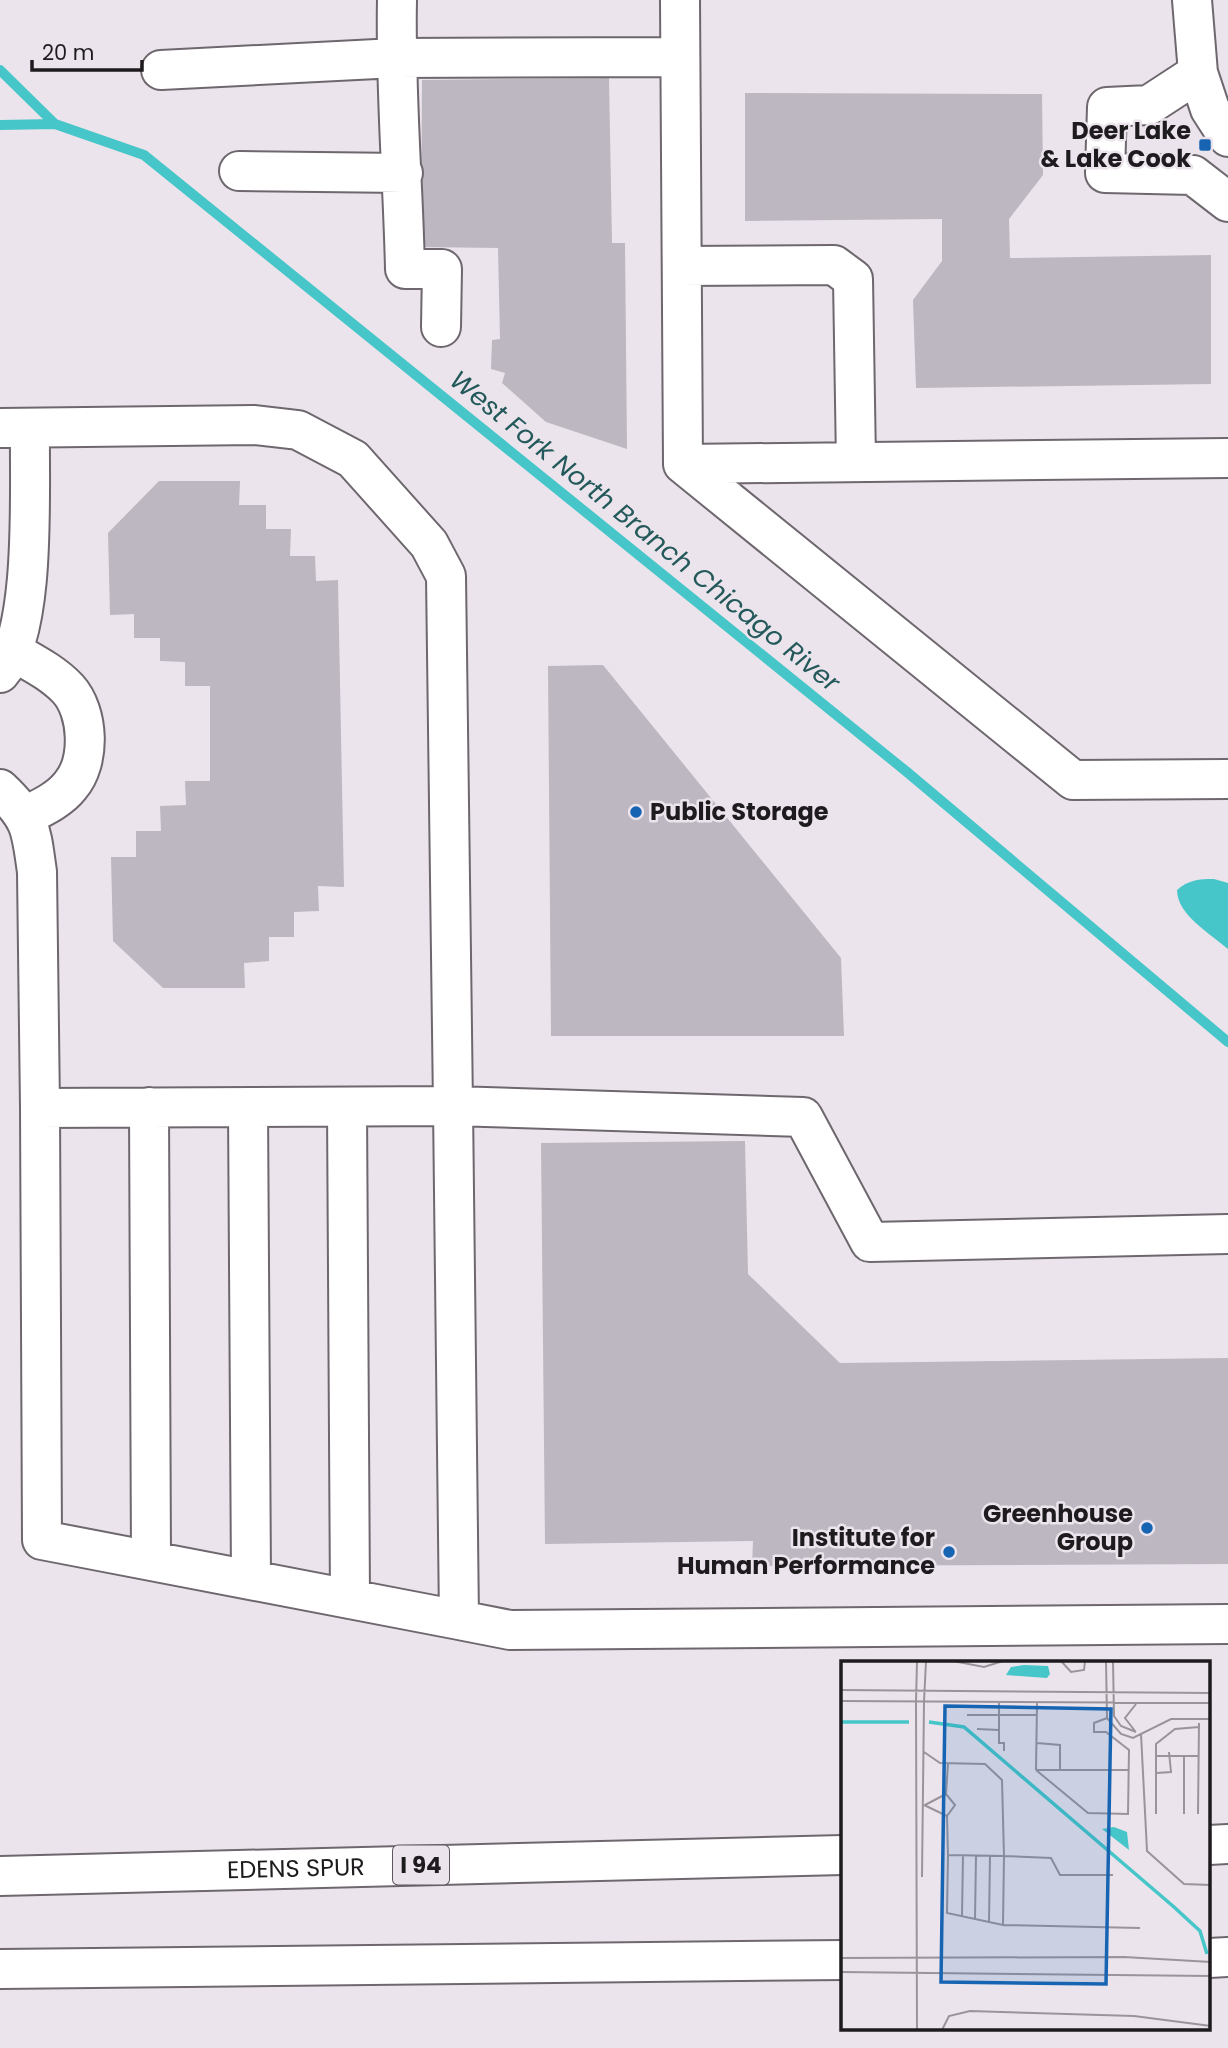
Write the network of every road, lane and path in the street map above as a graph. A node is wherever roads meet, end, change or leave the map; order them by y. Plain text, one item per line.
1 (397, 0) edge
2 (680, 0) edge
3 (1192, 0) edge
4 (680, 57) junction
5 (396, 58) junction
6 (161, 70) dead end
7 (1198, 73) junction
8 (1228, 136) edge
9 (239, 171) dead end
10 (403, 173) junction
11 (1228, 202) edge
12 (682, 266) junction
13 (441, 327) dead end
14 (15, 428) edge
15 (1228, 458) edge
16 (856, 462) junction
17 (683, 464) junction
18 (7, 662) edge
19 (1228, 779) edge
20 (13, 802) edge
21 (453, 1106) junction
22 (149, 1107) junction
23 (248, 1107) junction
24 (347, 1107) junction
25 (40, 1108) junction
26 (1228, 1234) edge
27 (151, 1560) junction
28 (251, 1579) junction
29 (350, 1599) junction
30 (459, 1620) junction
31 (1228, 1624) edge
32 (1228, 1844) edge
33 (1210, 1845) edge
34 (841, 1855) edge
35 (0, 1876) edge
36 (1228, 1957) edge
37 (1210, 1958) edge
38 (841, 1960) edge
39 (0, 1969) edge

1 - 5 main road
2 - 4 main road
3 - 7 main road
4 - 5 main road
4 - 12 main road
5 - 6 main road
5 - 10 main road
7 - 8 main road
7 - 11 main road
9 - 10 main road
10 - 13 main road
12 - 16 main road
12 - 17 main road
14 - 18 main road
14 - 21 main road
15 - 16 main road
16 - 17 main road
17 - 19 main road
18 - 20 main road
20 - 25 main road
21 - 24 main road
21 - 26 main road
21 - 30 main road
22 - 23 main road
22 - 25 main road
22 - 27 main road
23 - 24 main road
23 - 28 main road
24 - 29 main road
25 - 27 main road
27 - 28 main road
28 - 29 main road
29 - 30 main road
30 - 31 main road
32 - 33 main road
34 - 35 main road, EDENS SPUR / I 94
36 - 37 main road
38 - 39 main road

